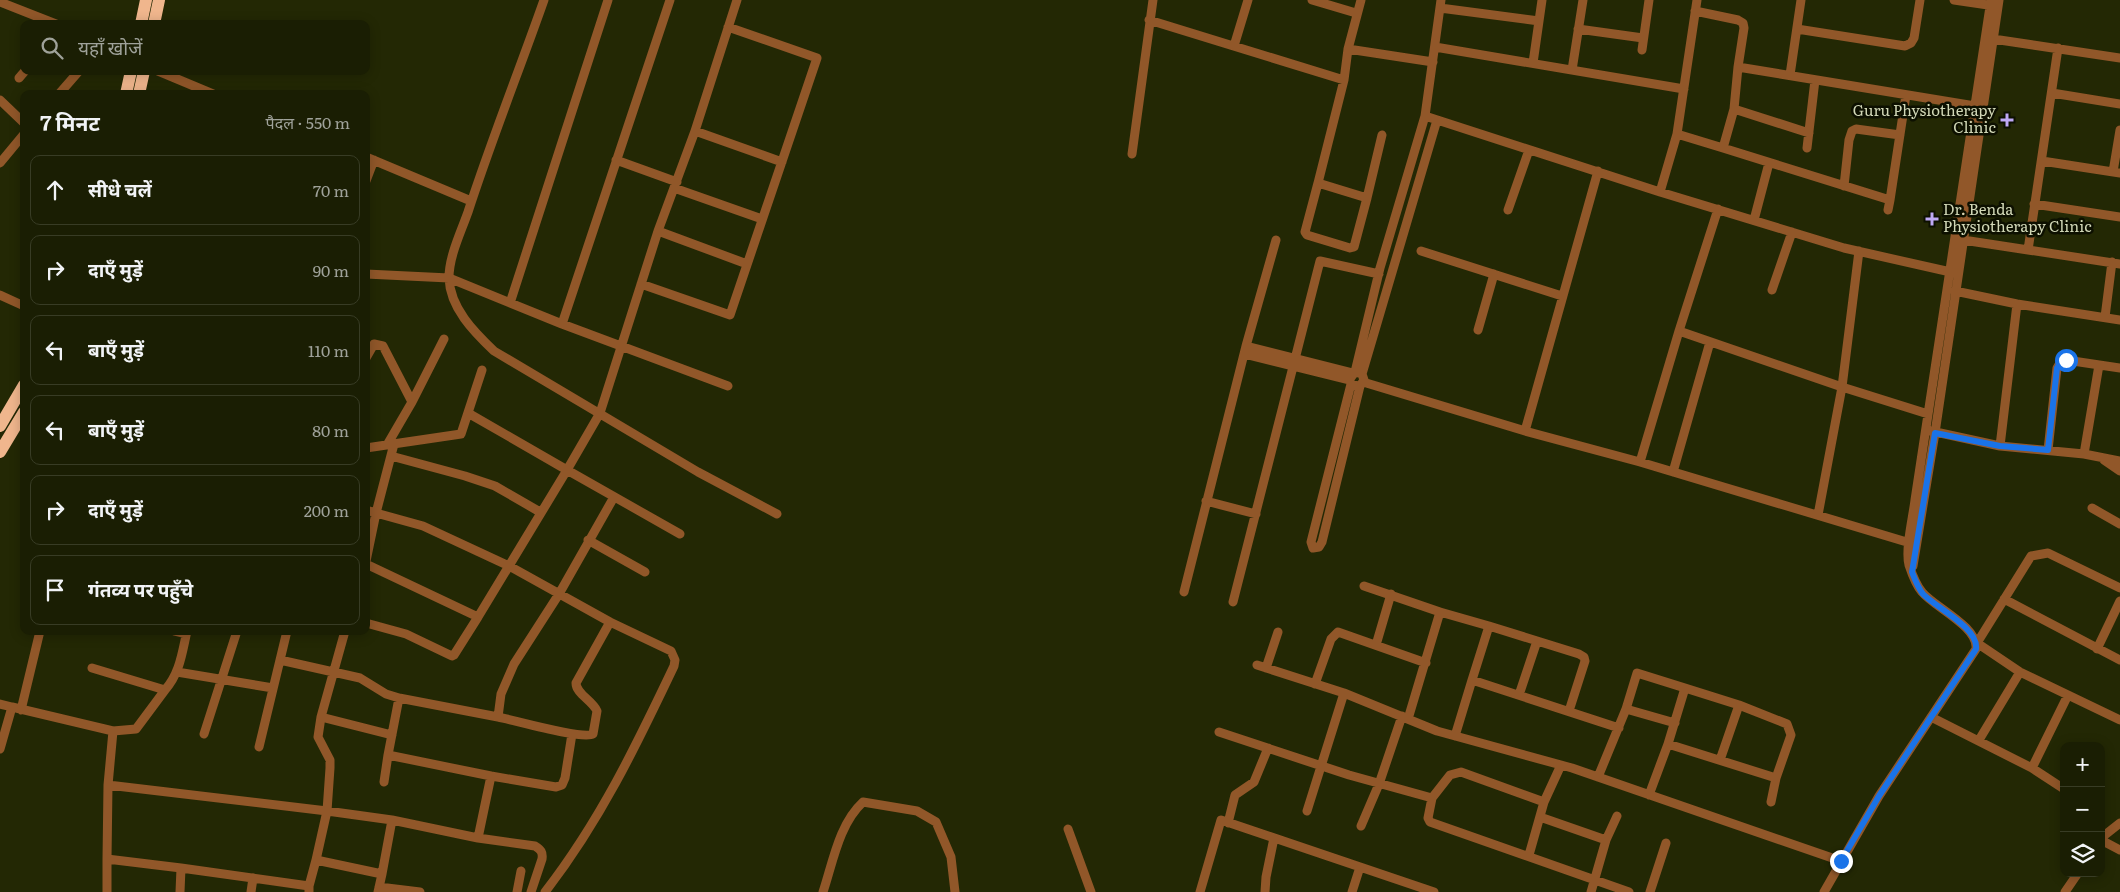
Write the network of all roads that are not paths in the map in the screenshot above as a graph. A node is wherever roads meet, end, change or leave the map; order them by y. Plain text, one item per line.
1 (146, 0) edge
2 (160, 0) edge
3 (544, 0) edge
4 (608, 0) edge
5 (670, 0) edge
6 (737, 0) edge
7 (1153, 0) edge
8 (1248, 0) edge
9 (1312, 0) edge
10 (1361, 0) edge
11 (1542, 0) edge
12 (1583, 0) edge
13 (1649, 0) edge
14 (1697, 0) edge
15 (1801, 0) edge
16 (1920, 0) edge
17 (1954, 0) edge
18 (0, 2) edge
19 (1995, 3) edge
20 (1440, 4) edge
21 (1696, 11) junction
22 (1356, 13) junction
23 (46, 20) edge
24 (141, 20) edge
25 (155, 20) edge
26 (1149, 20) junction
27 (1539, 21) junction
28 (728, 27) junction
29 (1578, 29) junction
30 (1796, 29) junction
31 (1643, 38) junction
32 (1993, 38) junction
33 (1234, 46) junction
34 (1435, 46) junction
35 (1348, 48) junction
36 (2058, 48) junction
37 (1642, 50) dead end
38 (2120, 58) edge
39 (1432, 62) junction
40 (1533, 63) junction
41 (1738, 67) junction
42 (1572, 70) junction
43 (75, 75) edge
44 (130, 75) edge
45 (143, 75) edge
46 (168, 75) edge
47 (1790, 75) junction
48 (1344, 80) junction
49 (1815, 80) junction
50 (1684, 89) junction
51 (62, 90) edge
52 (127, 90) edge
53 (140, 90) edge
54 (203, 90) edge
55 (2052, 93) junction
56 (1906, 95) junction
57 (0, 100) edge
58 (2120, 104) edge
59 (1975, 106) junction
60 (1734, 109) junction
61 (1426, 116) junction
62 (20, 120) edge
63 (1437, 120) junction
64 (2120, 130) edge
65 (695, 132) junction
66 (1809, 133) junction
67 (1677, 134) junction
68 (1382, 135) dead end
69 (1900, 135) junction
70 (20, 139) edge
71 (1723, 148) junction
72 (1807, 148) dead end
73 (1529, 150) junction
74 (1132, 154) dead end
75 (370, 159) edge
76 (616, 160) junction
77 (2042, 161) junction
78 (782, 162) junction
79 (0, 163) edge
80 (1769, 163) junction
81 (1598, 171) junction
82 (2117, 173) edge
83 (1318, 183) junction
84 (676, 185) junction
85 (1844, 186) junction
86 (1660, 192) junction
87 (1367, 198) junction
88 (1890, 200) junction
89 (471, 201) junction
90 (2034, 204) junction
91 (1718, 209) junction
92 (1508, 210) dead end
93 (1888, 210) dead end
94 (2120, 217) edge
95 (762, 219) junction
96 (1754, 220) junction
97 (658, 231) junction
98 (1792, 232) junction
99 (1276, 240) dead end
100 (1963, 240) junction
101 (2028, 250) junction
102 (1421, 251) dead end
103 (1859, 251) junction
104 (2116, 263) edge
105 (747, 264) junction
106 (1954, 273) junction
107 (370, 274) edge
108 (1379, 274) junction
109 (1494, 274) junction
110 (449, 278) junction
111 (641, 284) junction
112 (1772, 290) dead end
113 (1955, 291) junction
114 (0, 295) edge
115 (1562, 296) junction
116 (510, 303) junction
117 (20, 304) edge
118 (2017, 304) junction
119 (2105, 317) junction
120 (2120, 320) edge
121 (562, 324) junction
122 (1478, 330) dead end
123 (1679, 332) junction
124 (444, 340) dead end
125 (1710, 342) junction
126 (621, 346) junction
127 (1245, 350) junction
128 (370, 351) edge
129 (1294, 362) junction
130 (2099, 365) junction
131 (2120, 368) edge
132 (482, 370) dead end
133 (1356, 379) junction
134 (728, 386) dead end
135 (1842, 387) junction
136 (20, 392) edge
137 (412, 402) junction
138 (468, 413) junction
139 (600, 413) junction
140 (1928, 414) junction
141 (20, 421) edge
142 (0, 426) edge
143 (1525, 431) junction
144 (1931, 432) junction
145 (391, 444) junction
146 (2000, 446) junction
147 (370, 447) edge
148 (2048, 450) junction
149 (0, 452) edge
150 (2084, 454) junction
151 (391, 456) junction
152 (2101, 458) junction
153 (2120, 461) edge
154 (1640, 462) junction
155 (566, 470) junction
156 (2120, 471) edge
157 (1673, 472) junction
158 (614, 497) junction
159 (1322, 499) junction
160 (1206, 501) junction
161 (1332, 502) junction
162 (2092, 508) dead end
163 (370, 511) edge
164 (540, 512) junction
165 (376, 513) junction
166 (778, 514) dead end
167 (1256, 514) junction
168 (1818, 515) junction
169 (2120, 524) edge
170 (680, 534) dead end
171 (588, 540) junction
172 (370, 542) edge
173 (1910, 543) junction
174 (370, 564) edge
175 (509, 566) junction
176 (644, 572) dead end
177 (1912, 572) junction
178 (1364, 586) dead end
179 (2120, 588) edge
180 (1184, 592) dead end
181 (559, 594) junction
182 (1391, 594) junction
183 (2004, 599) junction
184 (2120, 601) edge
185 (1234, 602) dead end
186 (1440, 612) junction
187 (478, 617) junction
188 (610, 622) junction
189 (370, 624) edge
190 (1489, 626) junction
191 (1278, 632) dead end
192 (39, 635) edge
193 (186, 635) edge
194 (235, 635) edge
195 (286, 635) edge
196 (344, 635) edge
197 (1537, 641) junction
198 (1977, 643) junction
199 (1376, 645) junction
200 (2097, 649) junction
201 (280, 660) junction
202 (2120, 660) edge
203 (1426, 663) junction
204 (92, 668) dead end
205 (177, 672) junction
206 (332, 672) junction
207 (2020, 672) junction
208 (222, 679) junction
209 (1472, 680) junction
210 (1315, 684) junction
211 (272, 688) junction
212 (1685, 688) junction
213 (165, 690) junction
214 (1344, 693) junction
215 (1520, 695) junction
216 (2068, 695) junction
217 (398, 698) junction
218 (0, 704) edge
219 (1739, 704) junction
220 (16, 708) junction
221 (1626, 710) junction
222 (1569, 711) junction
223 (321, 717) junction
224 (498, 717) junction
225 (1931, 717) junction
226 (1405, 718) junction
227 (2120, 720) edge
228 (1675, 723) junction
229 (1618, 728) junction
230 (112, 731) junction
231 (1219, 732) dead end
232 (204, 734) dead end
233 (392, 734) junction
234 (572, 734) junction
235 (1455, 736) junction
236 (1978, 740) junction
237 (1668, 744) junction
238 (259, 747) dead end
239 (1268, 748) junction
240 (0, 749) edge
241 (388, 755) junction
242 (1720, 760) junction
243 (1561, 765) junction
244 (1322, 766) junction
245 (2032, 768) junction
246 (491, 776) junction
247 (1598, 777) junction
248 (1776, 778) junction
249 (384, 782) dead end
250 (1379, 784) junction
251 (108, 785) junction
252 (2061, 787) edge
253 (1650, 795) junction
254 (1432, 798) junction
255 (1544, 802) junction
256 (1771, 802) dead end
257 (327, 811) junction
258 (1307, 811) dead end
259 (1617, 816) dead end
260 (1540, 817) junction
261 (392, 820) junction
262 (1228, 823) junction
263 (2120, 823) edge
264 (1361, 826) dead end
265 (1068, 829) dead end
266 (2105, 834) edge
267 (478, 838) junction
268 (1274, 838) junction
269 (2105, 838) edge
270 (1606, 840) junction
271 (1666, 843) dead end
272 (2120, 850) edge
273 (1529, 855) junction
274 (107, 858) junction
275 (316, 860) junction
276 (1841, 861) junction
277 (1360, 867) junction
278 (181, 868) junction
279 (521, 871) dead end
280 (382, 874) junction
281 (2075, 877) edge
282 (253, 878) junction
283 (1594, 878) junction
284 (309, 889) edge
285 (379, 890) edge
286 (107, 892) edge
287 (180, 892) edge
288 (251, 892) edge
289 (420, 892) edge
290 (517, 892) edge
291 (531, 892) edge
292 (545, 892) edge
293 (824, 892) edge
294 (955, 892) edge
295 (1091, 892) edge
296 (1200, 892) edge
297 (1265, 892) edge
298 (1352, 892) edge
299 (1434, 892) edge
300 (1591, 892) edge
301 (1629, 892) edge
302 (1650, 892) edge
303 (1824, 892) edge
304 (2065, 892) edge

1 - 24 highway
2 - 25 highway
3 - 89 street
4 - 116 street
5 - 76 street
6 - 28 street
7 - 26 street
8 - 33 street
9 - 22 street
10 - 22 street
11 - 27 street
12 - 29 street
13 - 31 street
14 - 21 street
15 - 30 street
16 - 30 street
17 - 19 street
18 - 23 street
19 - 32 street
19 - 59 street
20 - 27 street
20 - 34 street
21 - 41 street
21 - 50 street
22 - 35 street
26 - 33 street
26 - 74 street
27 - 40 street
28 - 65 street
28 - 78 street
29 - 31 street
29 - 42 street
30 - 47 street
31 - 37 street
32 - 36 street
32 - 100 street
33 - 48 street
34 - 39 street
34 - 40 street
35 - 39 street
35 - 48 street
36 - 38 street
36 - 55 street
39 - 61 street
40 - 42 street
41 - 47 street
41 - 60 street
42 - 50 street
43 - 51 street
44 - 52 highway
45 - 53 highway
46 - 54 street
47 - 49 street
48 - 83 street
49 - 56 street
49 - 66 street
50 - 67 street
55 - 58 street
55 - 77 street
56 - 59 street
56 - 69 street
57 - 62 street
59 - 106 street
60 - 66 street
60 - 71 street
61 - 63 street
61 - 108 street
63 - 73 street
63 - 133 street
64 - 82 street
65 - 78 street
65 - 84 street
66 - 72 street
67 - 71 street
67 - 86 street
68 - 87 street
69 - 85 street
69 - 88 street
70 - 79 street
71 - 80 street
73 - 81 street
73 - 92 street
75 - 89 street
76 - 84 street
76 - 121 street
77 - 82 street
77 - 90 street
78 - 95 street
80 - 85 street
80 - 96 street
81 - 86 street
81 - 115 street
83 - 87 street
83 - 87 street
84 - 95 street
84 - 97 street
85 - 88 street
86 - 91 street
88 - 93 street
89 - 110 street
90 - 94 street
90 - 101 street
91 - 96 street
91 - 123 street
95 - 105 street
96 - 98 street
97 - 105 street
97 - 111 street
98 - 103 street
98 - 112 street
99 - 127 street
100 - 101 street
100 - 106 street
101 - 104 street
102 - 109 street
103 - 106 street
103 - 135 street
104 - 119 street
105 - 111 street
106 - 113 street
106 - 140 street
107 - 110 street
108 - 129 street
108 - 133 street
109 - 115 street
109 - 122 street
110 - 116 street
110 - 139 street
111 - 126 street
113 - 118 street
113 - 144 street
114 - 117 street
115 - 143 street
116 - 121 street
118 - 119 street
118 - 146 street
119 - 120 street
121 - 126 street
123 - 125 street
123 - 154 street
124 - 137 street
125 - 135 street
125 - 157 street
126 - 134 street
126 - 139 street
127 - 129 street
127 - 160 street
128 - 137 street
129 - 133 street
129 - 167 street
130 - 131 street
130 - 148 street
130 - 150 street
132 - 138 street
133 - 143 street
133 - 159 street
133 - 161 street
135 - 140 street
135 - 168 street
136 - 142 highway
137 - 145 street
138 - 145 street
138 - 155 street
139 - 155 street
139 - 166 street
140 - 144 street
141 - 149 highway
143 - 154 street
144 - 146 street
144 - 173 street
144 - 177 street
145 - 147 street
145 - 151 street
146 - 148 street
148 - 150 street
150 - 152 street
151 - 164 street
151 - 165 street
152 - 153 street
152 - 156 street
154 - 157 street
155 - 158 street
155 - 164 street
157 - 168 street
158 - 170 street
158 - 171 street
159 - 161 street
159 - 161 street
160 - 167 street
160 - 180 street
162 - 169 street
163 - 165 street
164 - 175 street
165 - 172 street
165 - 175 street
167 - 185 street
168 - 173 street
171 - 176 street
171 - 181 street
173 - 177 street
174 - 187 street
175 - 181 street
175 - 187 street
177 - 198 street
178 - 182 street
179 - 183 street
181 - 188 street
181 - 224 street
182 - 186 street
182 - 199 street
183 - 198 street
183 - 200 street
184 - 200 street
186 - 190 street
186 - 203 street
187 - 189 street
188 - 234 street
188 - 292 street
190 - 197 street
190 - 209 street
191 - 210 street
192 - 220 street
193 - 205 street
194 - 208 street
195 - 201 street
196 - 206 street
197 - 215 street
197 - 222 street
198 - 207 street
198 - 225 street
199 - 203 street
199 - 210 street
200 - 202 street
201 - 206 street
201 - 211 street
203 - 226 street
204 - 213 street
205 - 208 street
205 - 213 street
206 - 217 street
206 - 223 street
207 - 216 street
207 - 236 street
208 - 211 street
208 - 232 street
209 - 215 street
209 - 235 street
210 - 214 street
211 - 238 street
212 - 219 street
212 - 221 street
212 - 228 street
213 - 230 street
214 - 226 street
214 - 244 street
215 - 222 street
216 - 227 street
216 - 245 street
217 - 224 street
217 - 233 street
218 - 220 street
219 - 242 street
219 - 248 street
220 - 230 street
220 - 240 street
221 - 228 street
221 - 229 street
222 - 229 street
223 - 233 street
223 - 257 street
224 - 234 street
225 - 236 street
225 - 276 street
226 - 235 street
226 - 250 street
228 - 237 street
229 - 247 street
230 - 251 street
231 - 239 street
233 - 241 street
234 - 246 street
235 - 243 street
236 - 245 street
237 - 242 street
237 - 253 street
239 - 244 street
239 - 262 street
241 - 246 street
241 - 249 street
242 - 248 street
243 - 247 street
243 - 255 street
244 - 250 street
244 - 258 street
245 - 252 street
246 - 267 street
247 - 253 street
248 - 256 street
250 - 254 street
250 - 264 street
251 - 257 street
251 - 274 street
253 - 276 street
254 - 255 street
254 - 273 street
255 - 260 street
257 - 261 street
257 - 275 street
259 - 270 street
260 - 270 street
260 - 273 street
261 - 267 street
261 - 280 street
262 - 268 street
262 - 296 street
263 - 266 street
265 - 295 street
267 - 291 street
268 - 277 street
268 - 297 street
269 - 272 street
270 - 283 street
271 - 302 street
273 - 283 street
274 - 278 street
274 - 286 street
275 - 280 street
275 - 284 street
276 - 303 street
277 - 298 street
277 - 299 street
278 - 282 street
278 - 287 street
279 - 290 street
280 - 285 street
281 - 304 street
282 - 284 street
282 - 288 street
283 - 300 street
283 - 301 street
285 - 289 street
293 - 294 street

